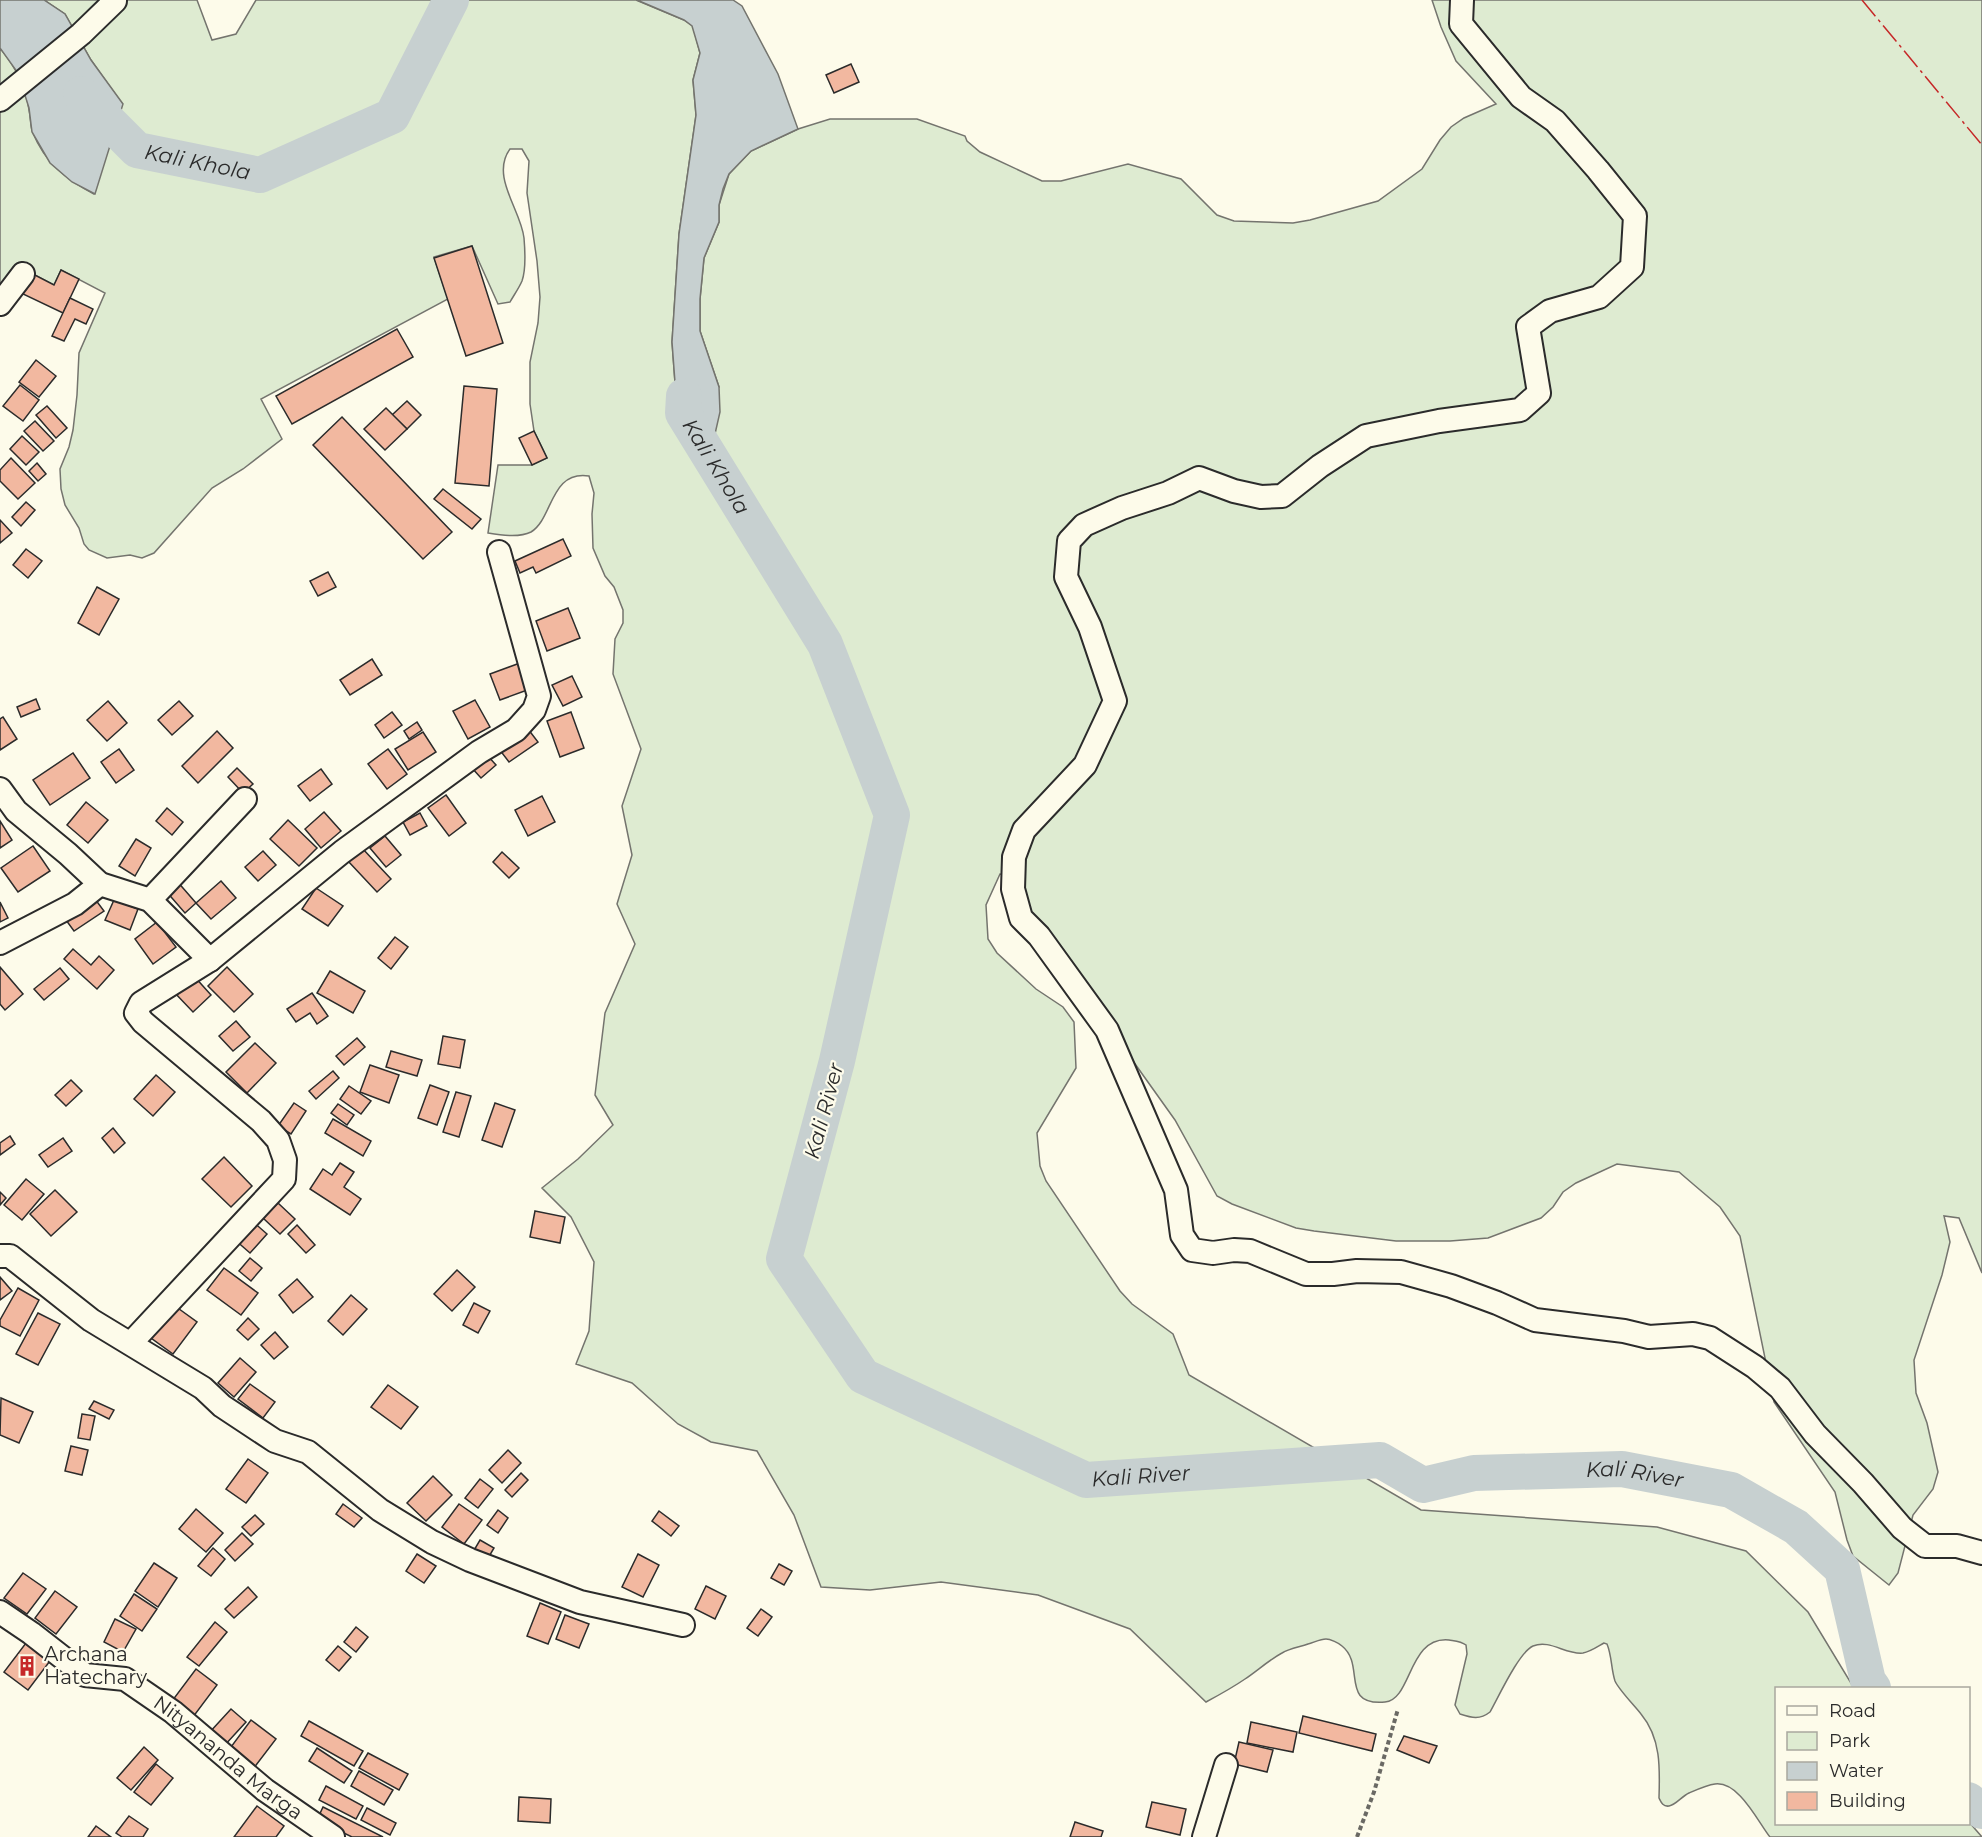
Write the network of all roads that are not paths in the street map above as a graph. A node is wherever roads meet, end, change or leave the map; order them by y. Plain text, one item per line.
1 (1462, 0) edge
2 (115, 1) edge
3 (7, 94) edge
4 (23, 274) dead end
5 (0, 304) edge
6 (499, 552) dead end
7 (0, 789) edge
8 (244, 799) dead end
9 (100, 884) junction
10 (150, 900) junction
11 (0, 944) edge
12 (210, 960) junction
13 (0, 1256) edge
14 (131, 1343) junction
15 (1982, 1552) edge
16 (0, 1612) edge
17 (682, 1625) dead end
18 (1226, 1765) dead end
19 (333, 1837) edge
20 (1204, 1837) edge

1 - 15 street
2 - 3 street
4 - 5 street
6 - 12 street
7 - 9 street
8 - 10 street
9 - 10 street
9 - 11 street
10 - 12 street
12 - 14 street
13 - 14 street
14 - 17 street
16 - 19 street, Nityananda Marga
18 - 20 street

